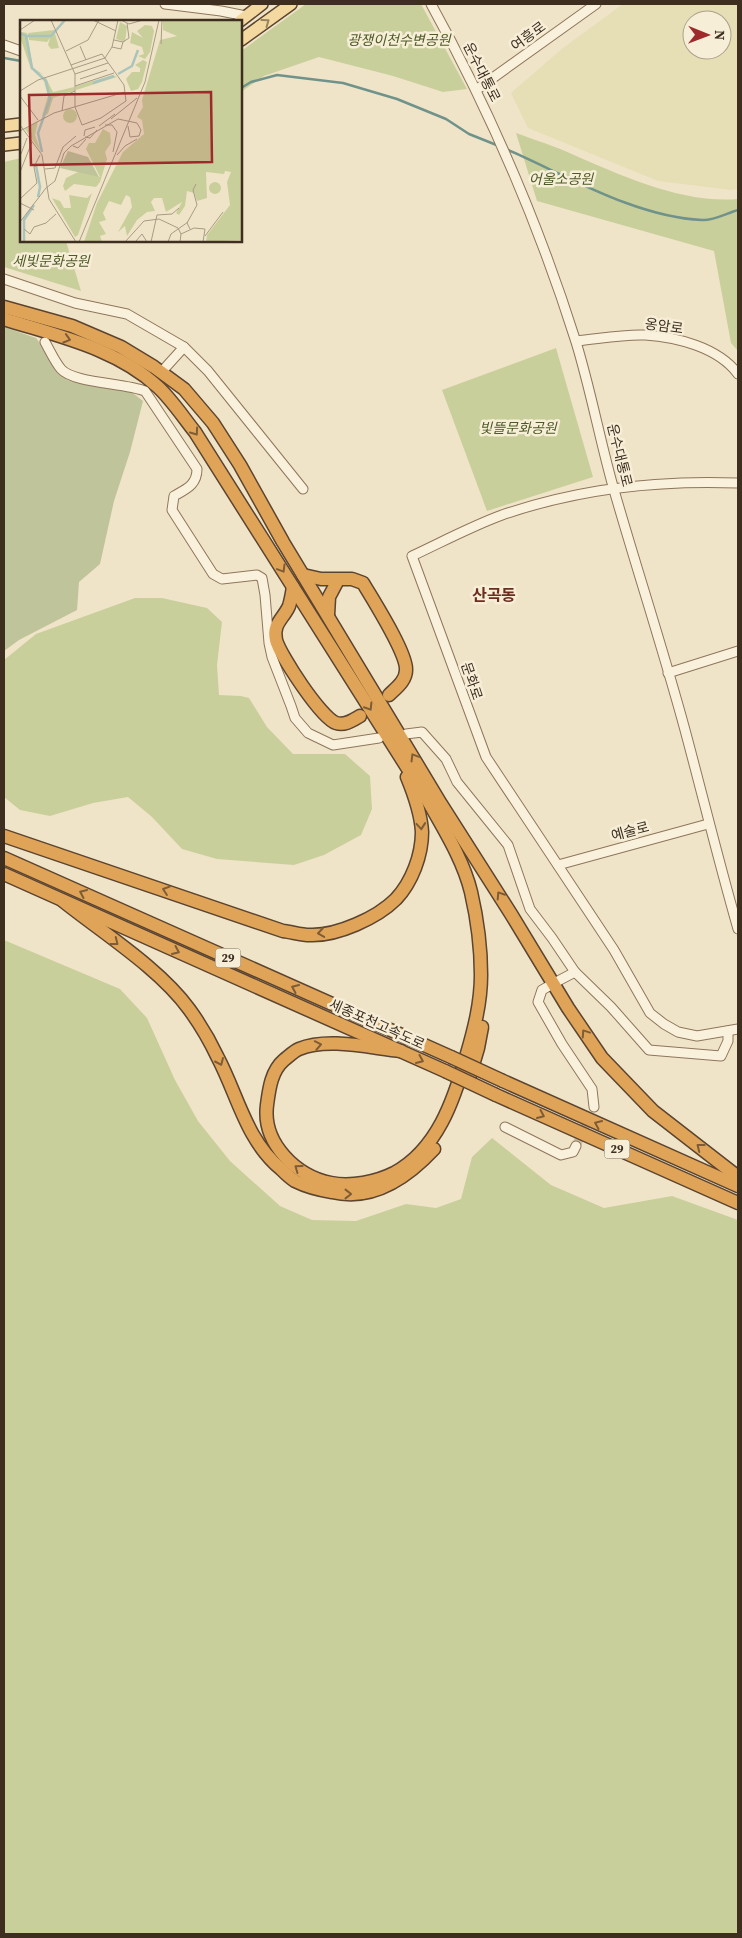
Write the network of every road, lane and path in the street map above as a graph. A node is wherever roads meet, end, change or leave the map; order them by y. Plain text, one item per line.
1 (166, 4) edge
2 (262, 4) edge
3 (291, 4) edge
4 (431, 4) edge
5 (596, 4) edge
6 (243, 19) edge
7 (242, 39) edge
8 (4, 45) edge
9 (20, 50) edge
10 (476, 90) junction
11 (20, 124) edge
12 (4, 126) edge
13 (20, 143) edge
14 (4, 145) edge
15 (4, 280) edge
16 (4, 307) edge
17 (4, 319) edge
18 (576, 341) junction
19 (45, 342) dead end
20 (184, 347) junction
21 (165, 368) dead end
22 (738, 374) edge
23 (738, 483) edge
24 (614, 488) junction
25 (303, 489) dead end
26 (303, 575) junction
27 (338, 580) junction
28 (293, 587) junction
29 (328, 615) junction
30 (282, 616) junction
31 (312, 616) junction
32 (738, 650) edge
33 (668, 673) junction
34 (389, 695) dead end
35 (360, 716) dead end
36 (406, 734) dead end
37 (379, 738) dead end
38 (394, 747) junction
39 (441, 804) junction
40 (708, 824) junction
41 (4, 836) edge
42 (4, 858) edge
43 (558, 865) junction
44 (4, 874) edge
45 (62, 901) junction
46 (738, 929) edge
47 (575, 972) junction
48 (558, 981) dead end
49 (549, 986) dead end
50 (738, 1029) edge
51 (728, 1031) junction
52 (400, 1051) junction
53 (594, 1107) tunnel mouth
54 (505, 1127) dead end
55 (576, 1146) dead end
56 (738, 1177) edge
57 (738, 1186) edge
58 (738, 1203) edge

1 - 6 street
2 - 6 main road
7 -> 3 main road
4 - 10 street, 운수대통로
5 - 10 street, 여흥로
8 - 9 street
10 - 18 street, 운수대통로
11 - 12 main road
13 - 14 main road
15 - 20 street
16 - 26 highway
17 -> 28 highway
18 - 22 street, 옹암로
18 - 24 street, 운수대통로
19 - 37 street
20 - 21 street
20 - 25 street
23 - 24 street, 문화로
24 - 33 street, 운수대통로
24 - 43 street, 문화로
26 - 27 highway
26 - 29 highway
27 - 29 highway
27 - 34 highway
28 - 30 highway
28 - 31 highway
39 -> 29 highway
30 - 31 highway
30 - 35 highway
31 -> 38 highway
32 - 33 street
33 - 40 street, 운수대통로
36 - 47 street
38 -> 41 highway
38 -> 52 highway
45 -> 39 highway
56 -> 39 highway
40 - 43 street, 예술로
40 - 46 street, 운수대통로
57 -> 42 highway, 세종포천고속도로 / 29, bridge
43 - 51 street, 문화로
44 - 45 highway, 세종포천고속도로 / 29
45 -> 52 highway, 세종포천고속도로 / 29
47 - 48 street
47 - 51 street
49 - 53 street
50 - 51 street, 문화로
52 -> 58 highway, 세종포천고속도로 / 29, bridge
54 - 55 street

